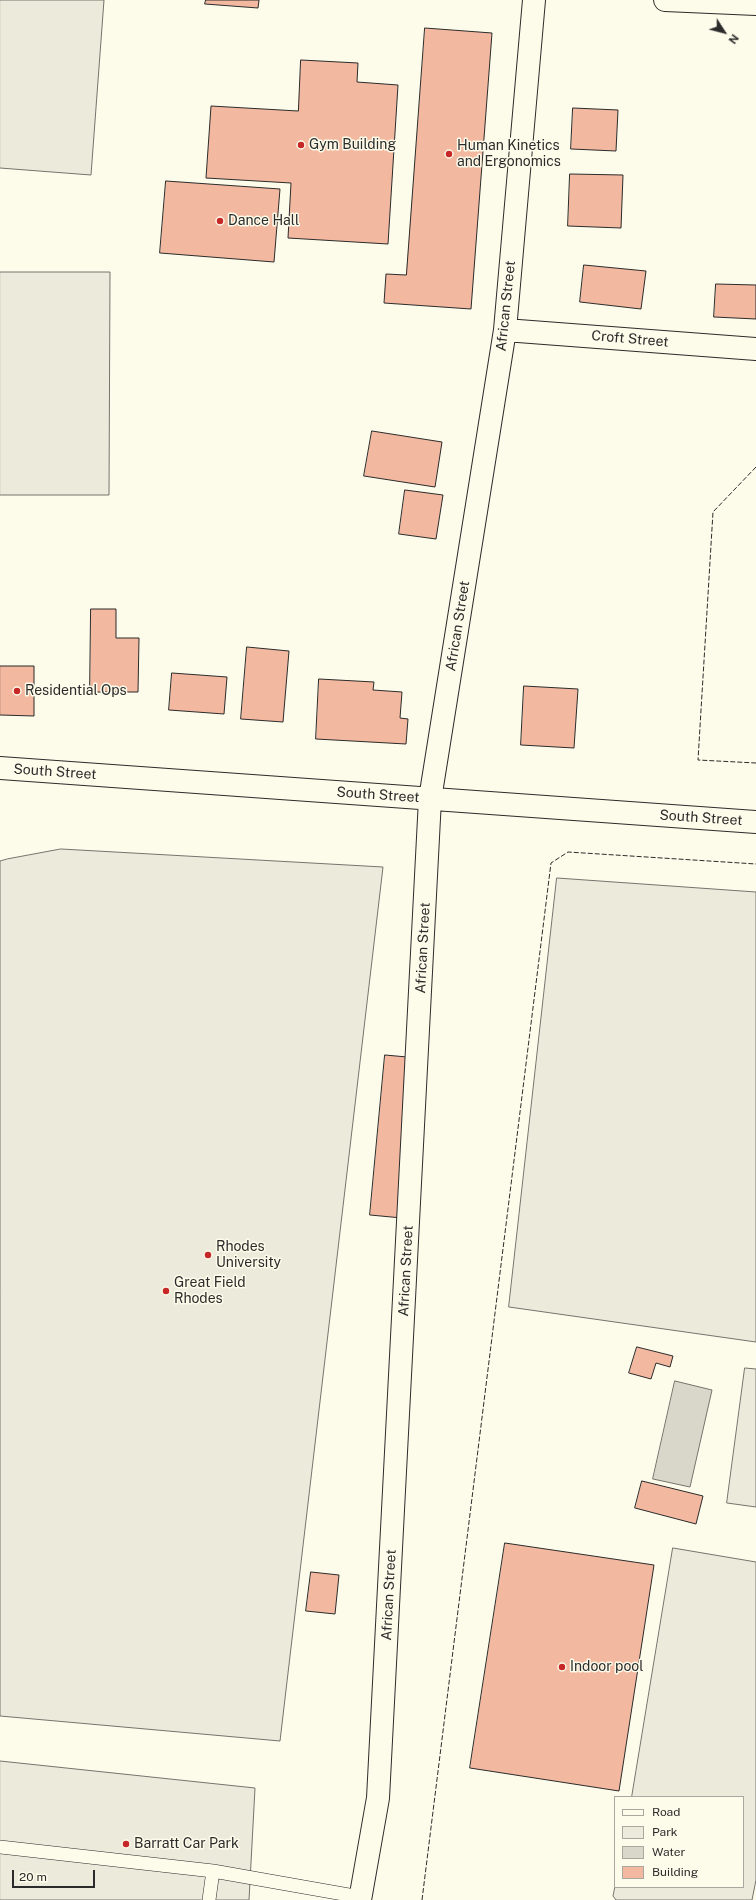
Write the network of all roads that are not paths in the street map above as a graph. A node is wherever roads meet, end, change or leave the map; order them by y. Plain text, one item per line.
1 (534, 0) edge
2 (665, 0) edge
3 (756, 4) edge
4 (504, 330) junction
5 (756, 350) edge
6 (0, 768) edge
7 (430, 799) junction
8 (756, 822) edge
9 (0, 1847) edge
10 (213, 1871) junction
11 (360, 1898) edge
12 (209, 1900) edge

1 - 4 street, African Street
2 - 3 street
4 - 5 street, Croft Street
4 - 7 street, African Street
6 - 7 street, South Street
7 - 8 street, South Street
7 - 11 street, African Street
9 - 10 lane
10 - 11 lane
10 - 12 lane

